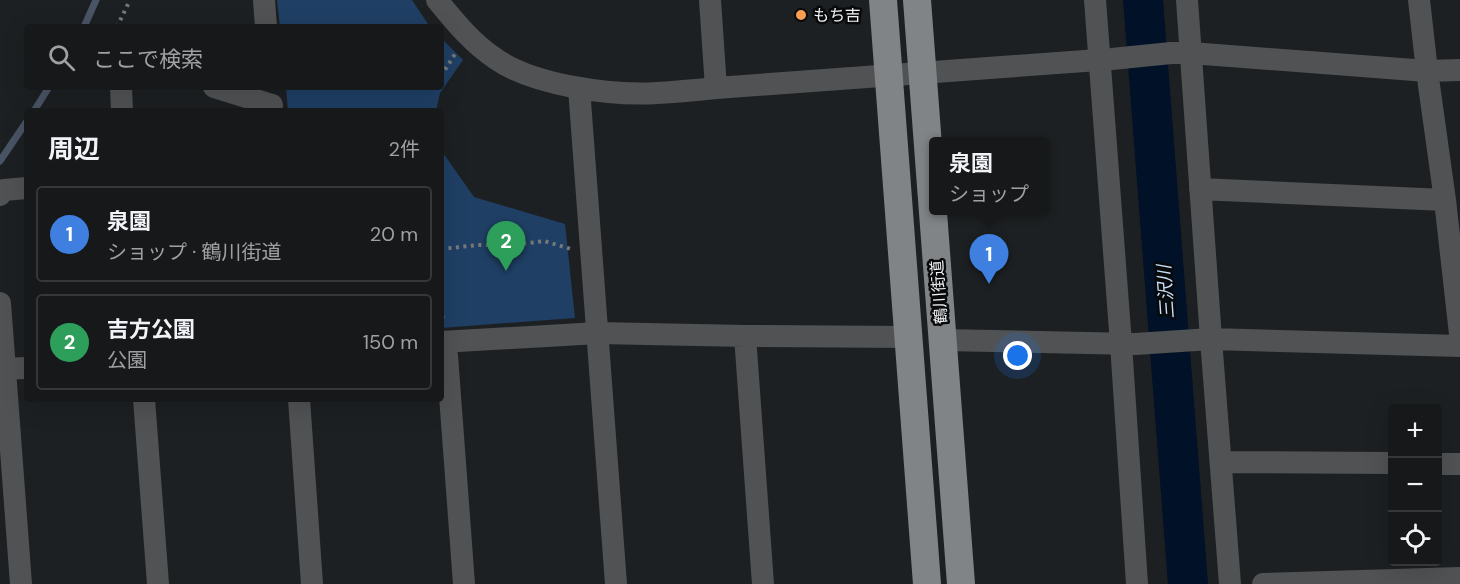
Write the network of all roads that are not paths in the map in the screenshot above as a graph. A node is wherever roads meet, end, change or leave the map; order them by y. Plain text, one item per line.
1 (264, 0) edge
2 (437, 0) edge
3 (710, 0) edge
4 (883, 0) edge
5 (917, 0) edge
6 (1095, 0) edge
7 (1187, 0) edge
8 (1419, 0) edge
9 (266, 24) edge
10 (1181, 53) junction
11 (1106, 59) junction
12 (1460, 70) edge
13 (922, 72) junction
14 (1426, 72) junction
15 (889, 75) junction
16 (579, 88) junction
17 (716, 88) junction
18 (121, 90) edge
19 (226, 90) edge
20 (272, 101) edge
21 (122, 108) edge
22 (929, 161) edge
23 (24, 188) edge
24 (1200, 189) junction
25 (0, 195) edge
26 (1445, 200) junction
27 (933, 215) edge
28 (0, 303) edge
29 (598, 333) junction
30 (1460, 334) edge
31 (746, 336) junction
32 (908, 337) junction
33 (1202, 339) junction
34 (943, 340) junction
35 (444, 342) edge
36 (1128, 344) junction
37 (1460, 346) edge
38 (11, 368) edge
39 (144, 402) edge
40 (299, 402) edge
41 (1221, 462) junction
42 (1388, 463) edge
43 (1442, 464) edge
44 (1460, 464) edge
45 (1460, 578) edge
46 (21, 584) edge
47 (158, 584) edge
48 (312, 584) edge
49 (464, 584) edge
50 (616, 584) edge
51 (763, 584) edge
52 (927, 584) edge
53 (961, 584) edge
54 (1137, 584) edge
55 (1230, 584) edge
56 (1263, 584) edge

1 - 9 street
2 - 16 street
3 - 17 street
4 - 15 main road, 鶴川街道
5 - 13 main road, 鶴川街道
6 - 11 street
7 - 10 street
8 - 14 street
10 - 11 street
10 - 14 street
10 - 24 street
11 - 13 street
11 - 36 street
12 - 14 street
13 - 15 street
13 - 22 main road, 鶴川街道
14 - 26 street
15 - 17 street
15 - 32 main road, 鶴川街道
16 - 17 street
16 - 29 street
18 - 21 street
19 - 20 street
23 - 25 street
24 - 26 street
24 - 33 street
26 - 30 street
27 - 34 main road, 鶴川街道
28 - 38 street
29 - 31 street
29 - 35 street
29 - 50 street
31 - 32 street
31 - 51 street
32 - 52 main road, 鶴川街道
33 - 36 street
33 - 37 street
33 - 41 street
34 - 36 street
34 - 53 main road, 鶴川街道
35 - 49 street
36 - 54 street
38 - 46 street
39 - 47 street
40 - 48 street
41 - 42 street
41 - 55 street
43 - 44 street
45 - 56 street

